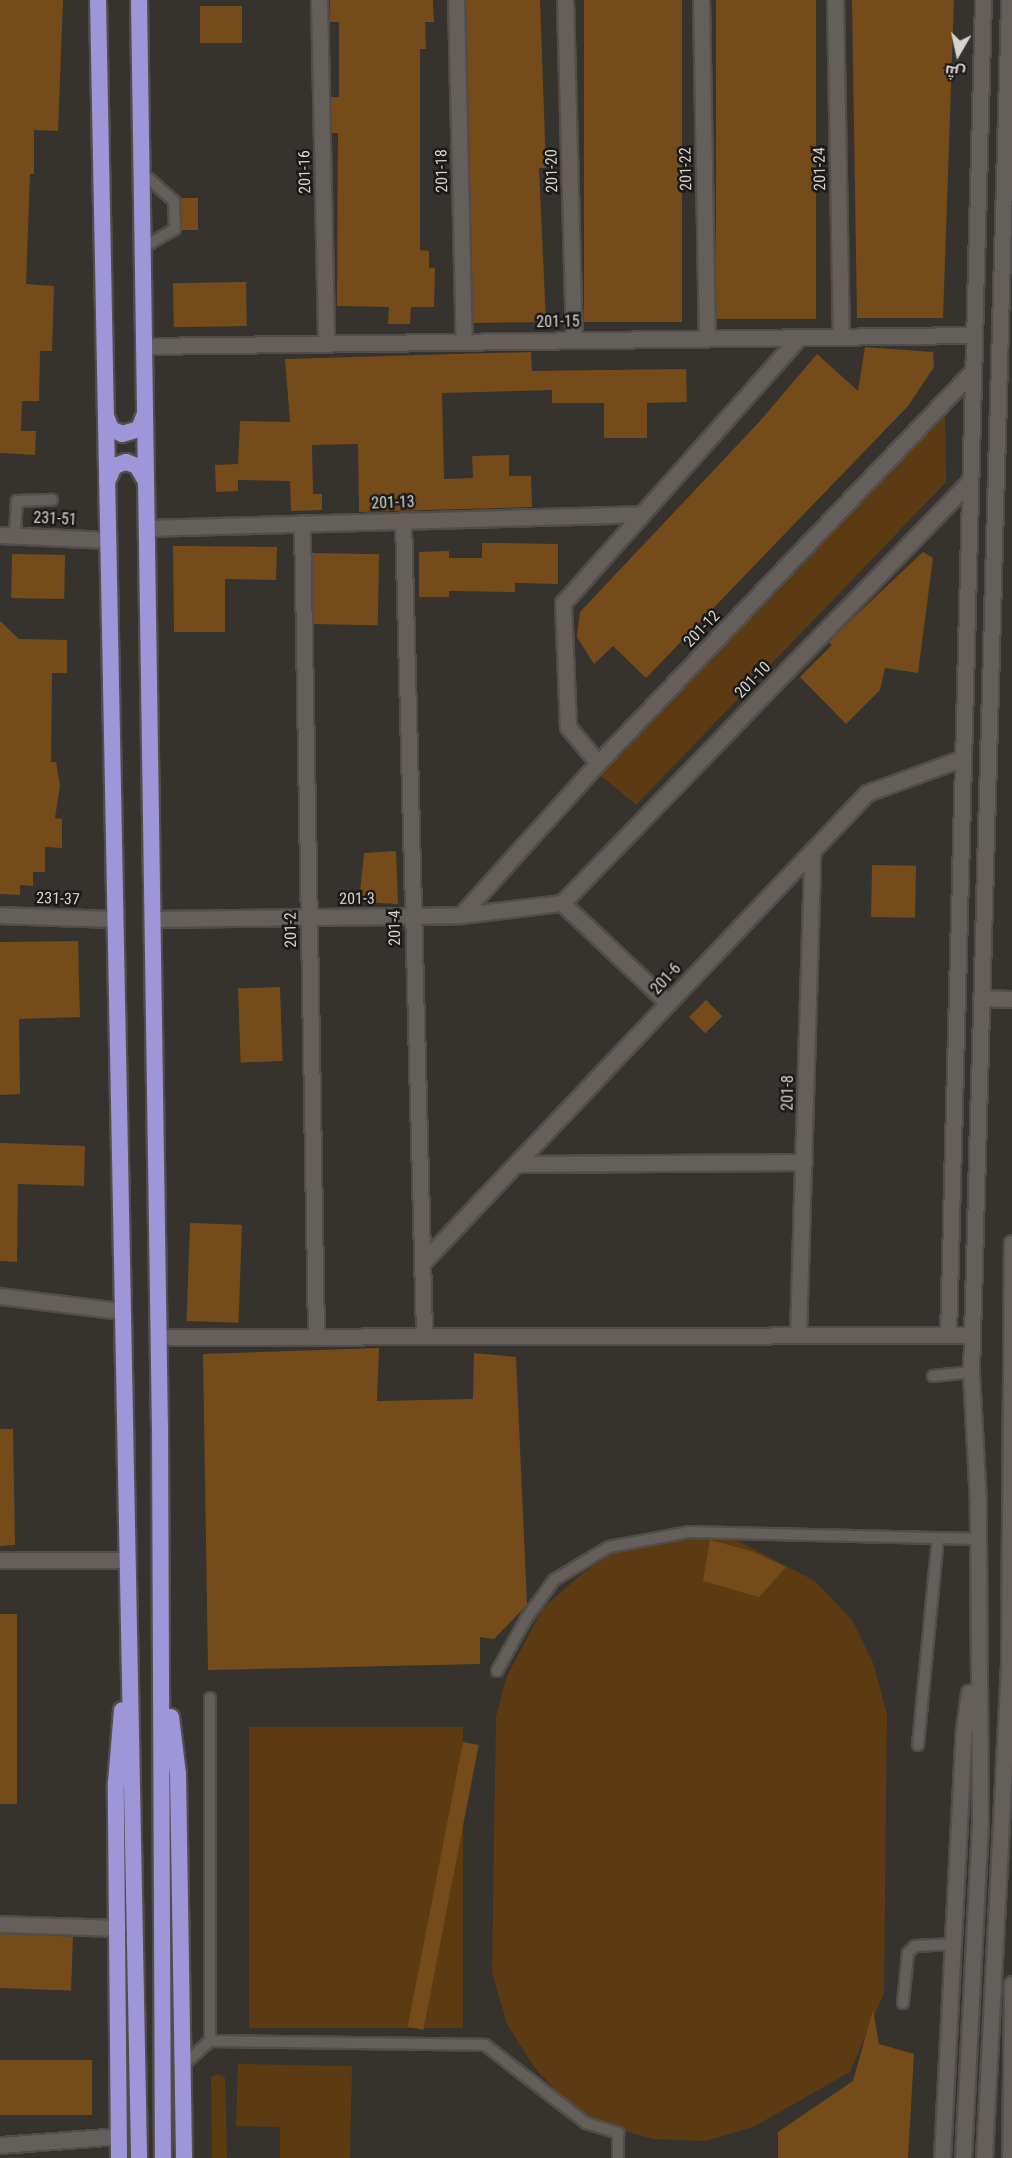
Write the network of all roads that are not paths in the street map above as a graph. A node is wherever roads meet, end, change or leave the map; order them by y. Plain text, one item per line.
1 (98, 0) edge
2 (139, 0) edge
3 (320, 0) edge
4 (456, 0) edge
5 (566, 0) edge
6 (701, 0) edge
7 (835, 0) edge
8 (983, 0) edge
9 (1010, 0) edge
10 (141, 171) junction
11 (142, 248) junction
12 (974, 334) junction
13 (841, 336) junction
14 (799, 337) junction
15 (707, 338) junction
16 (574, 340) junction
17 (464, 342) junction
18 (326, 344) junction
19 (143, 346) junction
20 (973, 371) junction
21 (145, 414) junction
22 (106, 415) junction
23 (145, 481) junction
24 (970, 482) junction
25 (107, 486) junction
26 (52, 500) dead end
27 (641, 514) junction
28 (403, 520) junction
29 (302, 523) junction
30 (146, 528) junction
31 (8, 535) edge
32 (108, 540) junction
33 (963, 758) junction
34 (598, 763) junction
35 (812, 851) junction
36 (562, 903) junction
37 (0, 915) edge
38 (461, 915) junction
39 (413, 916) junction
40 (309, 917) junction
41 (114, 919) junction
42 (152, 919) junction
43 (981, 998) junction
44 (1012, 999) edge
45 (668, 1003) junction
46 (804, 1162) junction
47 (516, 1164) junction
48 (1012, 1243) edge
49 (422, 1263) junction
50 (0, 1296) edge
51 (1011, 1305) edge
52 (120, 1311) junction
53 (424, 1335) junction
54 (798, 1335) junction
55 (948, 1335) junction
56 (972, 1335) junction
57 (316, 1336) junction
58 (159, 1337) junction
59 (971, 1372) junction
60 (933, 1376) dead end
61 (938, 1538) junction
62 (977, 1539) junction
63 (0, 1560) edge
64 (126, 1560) junction
65 (128, 1641) junction
66 (162, 1645) junction
67 (976, 1648) junction
68 (1009, 1663) junction
69 (497, 1671) dead end
70 (210, 1698) dead end
71 (1012, 1724) edge
72 (918, 1745) dead end
73 (0, 1924) edge
74 (118, 1928) junction
75 (952, 1944) junction
76 (1012, 1984) edge
77 (903, 2003) dead end
78 (210, 2041) junction
79 (183, 2065) junction
80 (119, 2136) junction
81 (0, 2145) edge
82 (119, 2158) edge
83 (139, 2158) edge
84 (163, 2158) edge
85 (184, 2158) edge
86 (618, 2158) edge
87 (942, 2158) edge
88 (963, 2158) edge
89 (984, 2158) edge
90 (1010, 2158) edge

1 - 22 highway
2 - 10 highway
3 - 18 street, 201-16
4 - 17 street, 201-18
5 - 16 street, 201-20
6 - 15 street, 201-22
7 - 13 street, 201-24
8 - 12 street
9 - 43 street
10 - 11 highway
10 - 11 lane
11 - 19 highway
12 - 13 street, 201-15
12 - 20 street
13 - 14 street, 201-15
14 - 15 street, 201-15
14 - 27 street
15 - 16 street, 201-15
16 - 17 street, 201-15
17 - 18 street, 201-15
18 - 19 street, 201-15
19 - 21 highway
20 - 24 street
20 - 34 street, 201-12
21 - 22 highway
21 - 23 highway
22 - 25 highway
23 - 25 highway
23 - 30 highway
24 - 33 street
24 - 36 street, 201-10
25 - 32 highway
26 - 31 lane
27 - 28 street, 201-13
27 - 34 street
28 - 29 street, 201-13
28 - 39 street, 201-4
29 - 30 street, 201-13
29 - 40 street, 201-2
30 - 42 highway
31 - 32 street, 231-51
32 - 41 highway
33 - 35 street, 201-6
33 - 55 street
34 - 38 street, 201-12
35 - 45 street, 201-6
35 - 46 street, 201-8
36 - 38 street, 201-3
36 - 45 street
37 - 41 street, 231-37
38 - 39 street, 201-3
39 - 40 street, 201-3
39 - 49 street, 201-4
40 - 42 street, 201-3
40 - 57 street, 201-2
41 - 52 highway
42 - 58 highway
43 - 44 street
43 - 56 street
45 - 47 street, 201-6
46 - 47 street
46 - 54 street, 201-8
47 - 49 street, 201-6
48 - 51 street
49 - 53 street, 201-4
50 - 52 street
51 - 68 street
52 - 64 highway
53 - 54 street
53 - 57 street
54 - 55 street
55 - 56 street
56 - 59 street
57 - 58 street
58 - 66 highway
59 - 60 lane
59 - 62 street
61 - 62 lane
61 - 69 lane
61 - 72 lane
62 - 67 street
63 - 64 street
64 - 65 highway
65 - 74 highway
65 - 83 highway
66 - 79 highway
66 - 84 highway
67 - 75 street
67 - 88 street
68 - 71 street
68 - 89 street
70 - 78 lane
73 - 74 street
74 - 80 highway
75 - 77 lane
75 - 87 street
76 - 90 street
78 - 79 lane
78 - 86 lane
79 - 85 highway
80 - 81 street
80 - 82 highway

